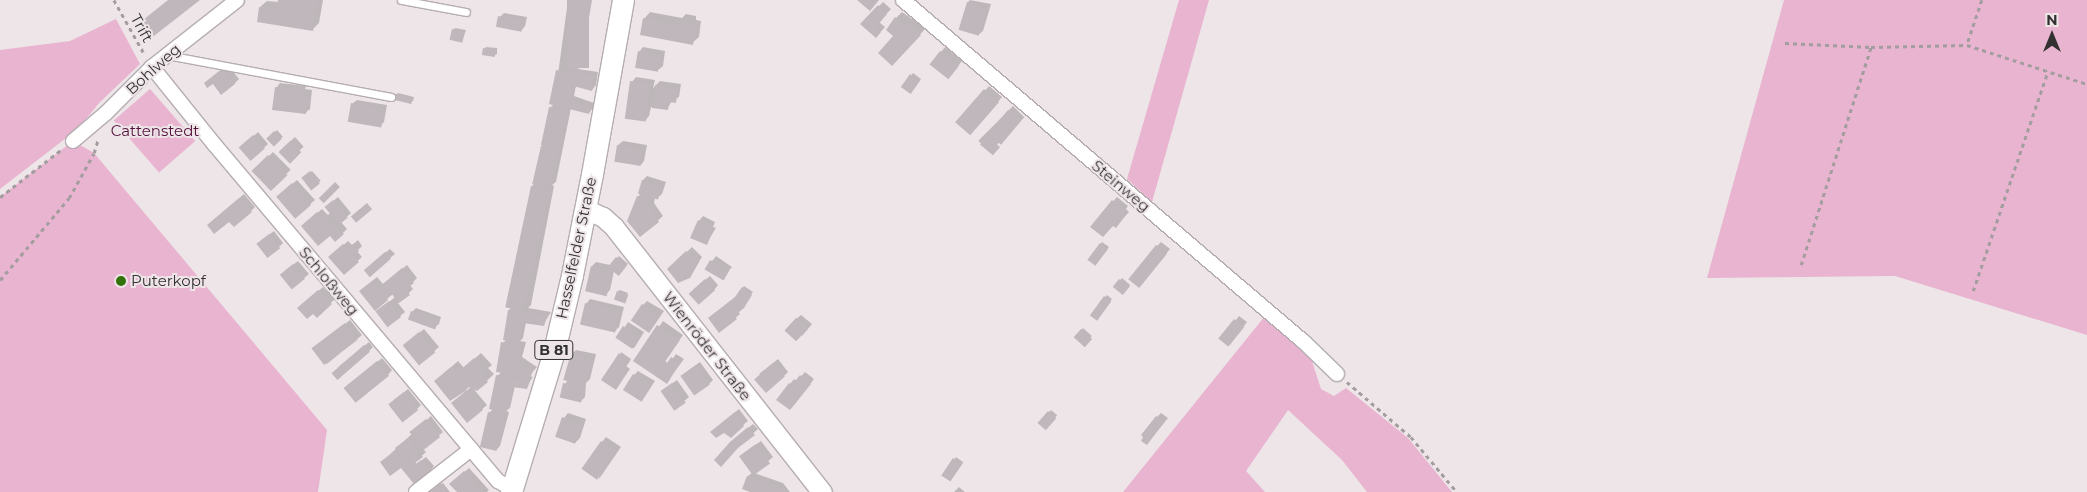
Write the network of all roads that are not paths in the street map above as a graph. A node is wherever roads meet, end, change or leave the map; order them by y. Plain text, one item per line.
1 (237, 0) edge
2 (401, 0) edge
3 (623, 0) edge
4 (903, 0) edge
5 (466, 12) dead end
6 (166, 55) junction
7 (152, 67) junction
8 (391, 97) dead end
9 (73, 141) road end
10 (586, 209) junction
11 (1337, 374) road end
12 (471, 449) junction
13 (512, 490) edge
14 (416, 492) edge
15 (822, 492) edge

1 - 6 street, Bohlweg
2 - 5 lane
3 - 10 main road, Hasselfelder Straße / B 81
4 - 11 street, Steinweg
6 - 7 street, Bohlweg
6 - 8 lane
7 - 9 street, Bohlweg
7 - 12 street, Schloßweg
10 - 13 main road, Hasselfelder Straße / B 81
10 - 15 main road, Wienröder Straße
12 - 13 street, Schloßweg
12 - 14 street

